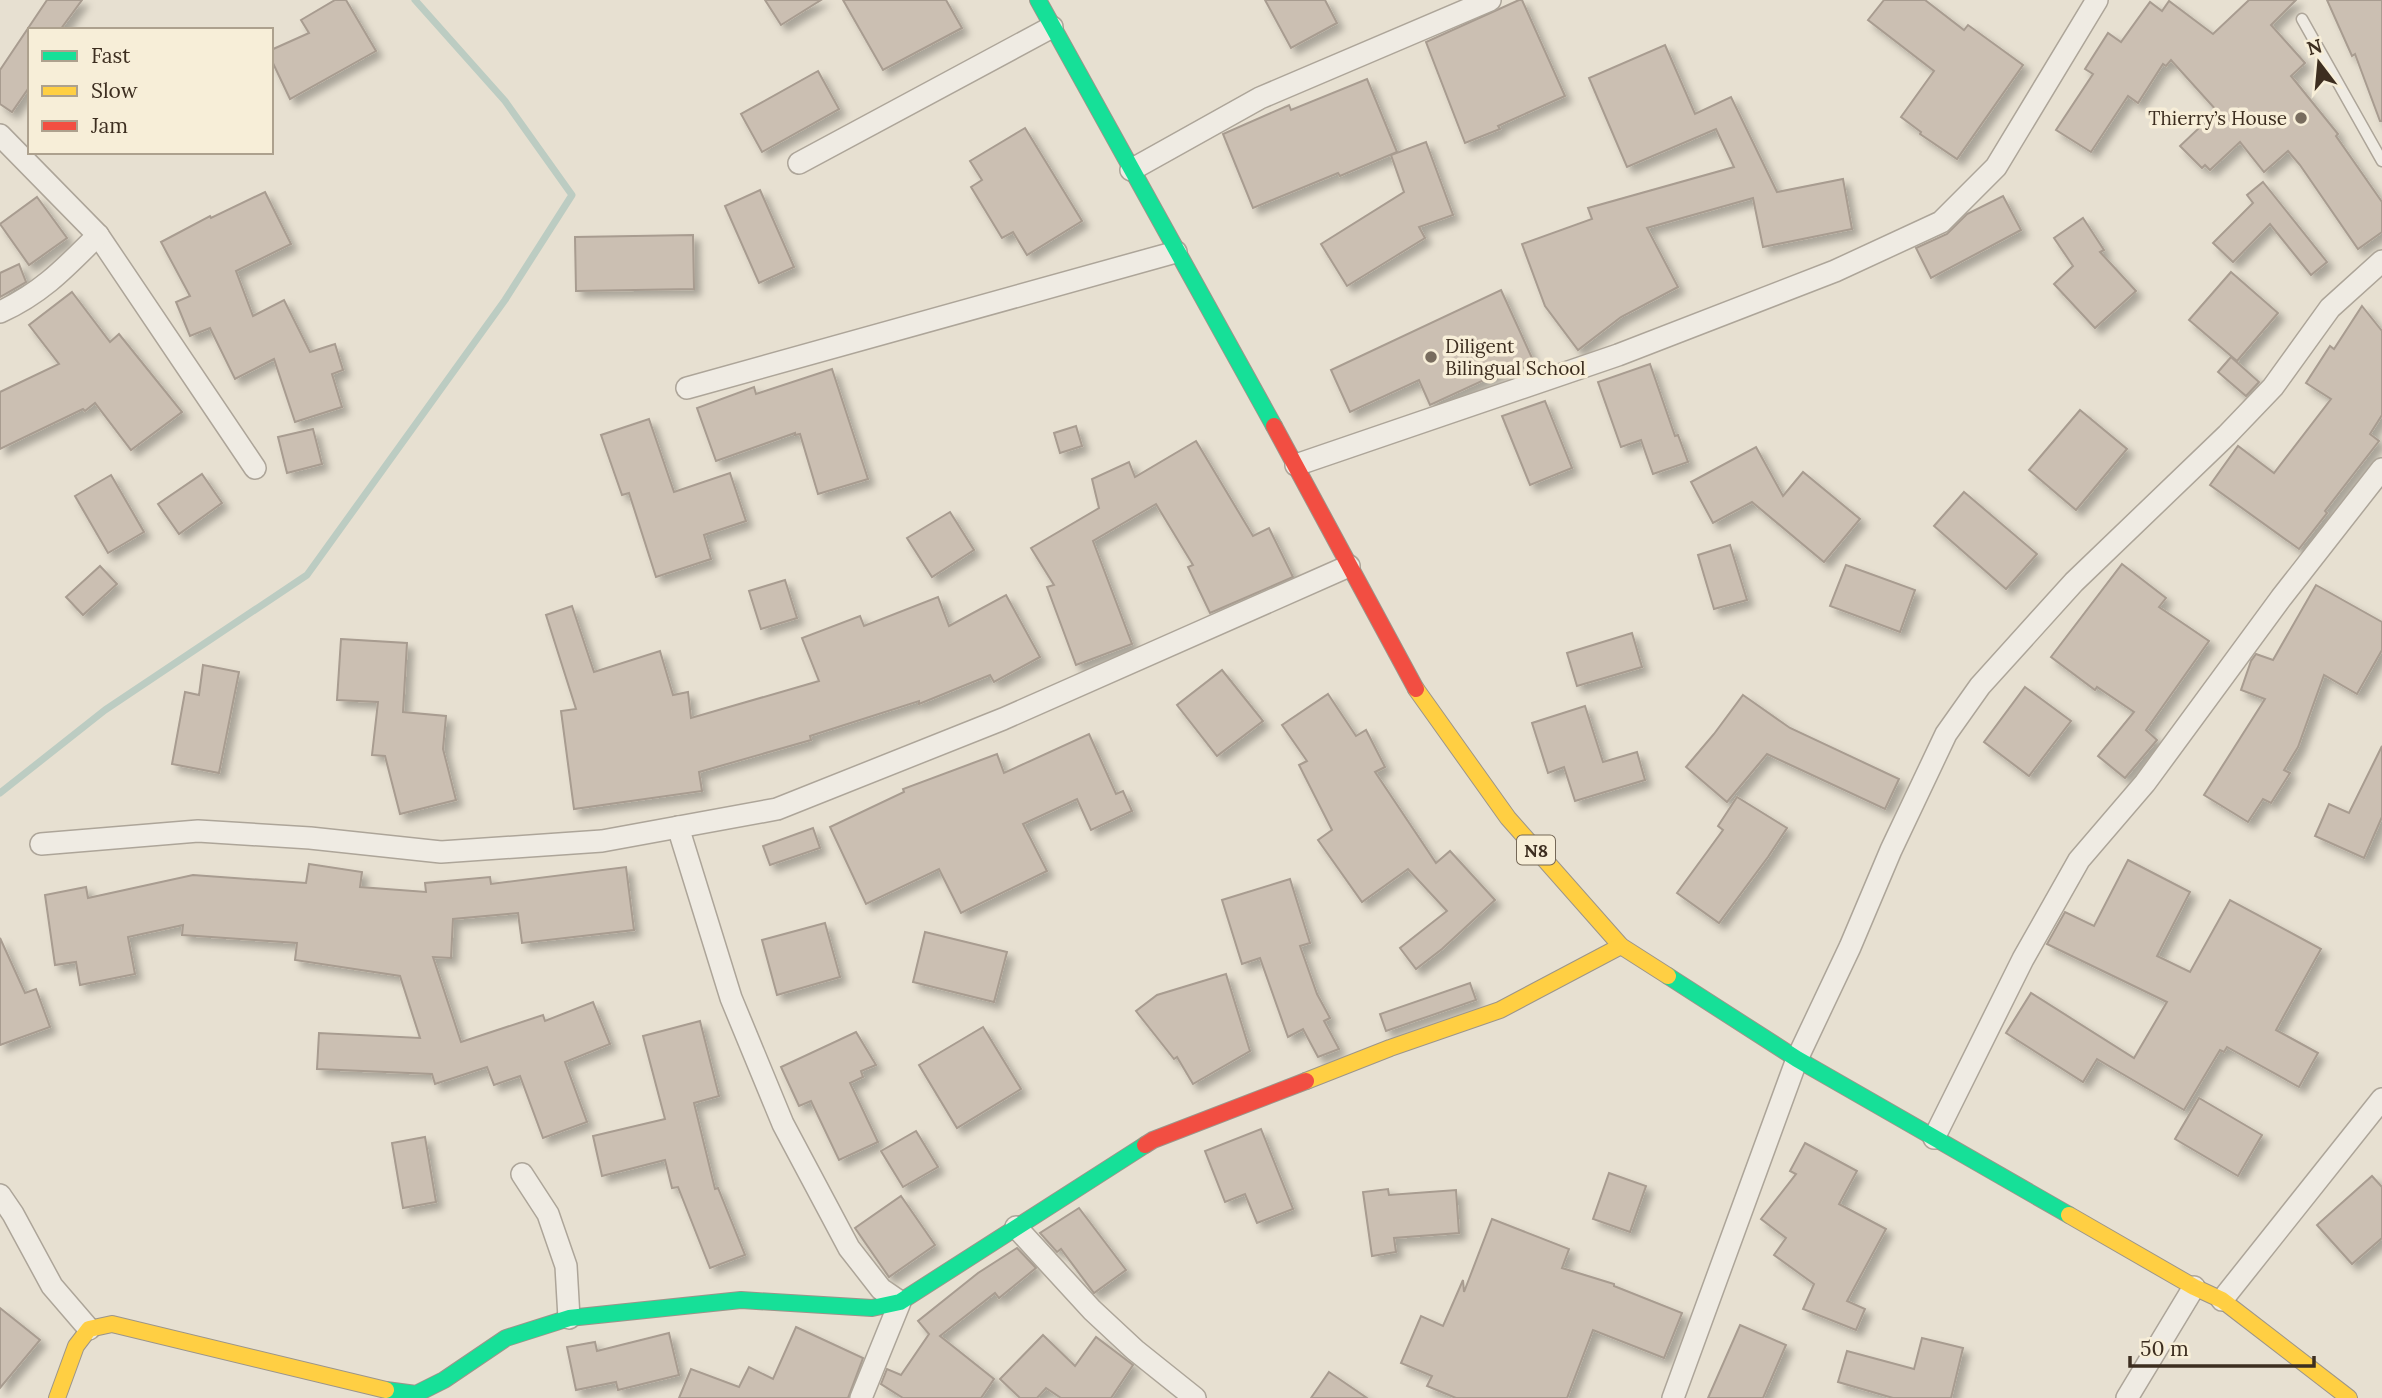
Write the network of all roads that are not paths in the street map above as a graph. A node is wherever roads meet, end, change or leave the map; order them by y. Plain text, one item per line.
1 (1038, 0) edge
2 (1490, 0) edge
3 (2096, 0) edge
4 (2302, 19) dead end
5 (1052, 27) junction
6 (0, 135) edge
7 (2382, 161) edge
8 (799, 163) dead end
9 (1131, 170) junction
10 (98, 235) junction
11 (1176, 251) junction
12 (2382, 261) edge
13 (0, 312) edge
14 (687, 388) dead end
15 (1296, 466) junction
16 (254, 468) dead end
17 (2382, 469) edge
18 (1349, 566) junction
19 (678, 827) junction
20 (41, 844) dead end
21 (1621, 946) junction
22 (1797, 1059) junction
23 (2382, 1099) edge
24 (1934, 1138) junction
25 (522, 1174) dead end
26 (0, 1195) edge
27 (1016, 1227) junction
28 (2194, 1287) junction
29 (2222, 1300) junction
30 (900, 1302) junction
31 (569, 1318) junction
32 (89, 1329) junction
33 (57, 1398) edge
34 (861, 1398) edge
35 (1195, 1398) edge
36 (1672, 1398) edge
37 (2127, 1398) edge
38 (2349, 1398) edge

1 - 5 main road, N8
2 - 9 street
3 - 15 street
4 - 7 lane
5 - 8 street
5 - 9 main road, N8
6 - 10 street
9 - 11 main road, N8
10 - 13 street
10 - 16 street
11 - 14 street
11 - 15 main road, N8
12 - 22 street
15 - 18 main road, N8
17 - 24 street
18 - 19 street
18 - 21 main road, N8
19 - 20 street
19 - 30 street
21 - 22 main road, N8
21 - 27 main road
22 - 24 main road, N8
22 - 36 street
23 - 29 street
24 - 28 main road, N8
25 - 31 street
26 - 32 street
27 - 30 main road
27 - 35 street
28 - 29 main road, N8
28 - 37 street
29 - 38 main road, N8
30 - 31 main road
30 - 34 street
31 - 32 main road
32 - 33 main road

